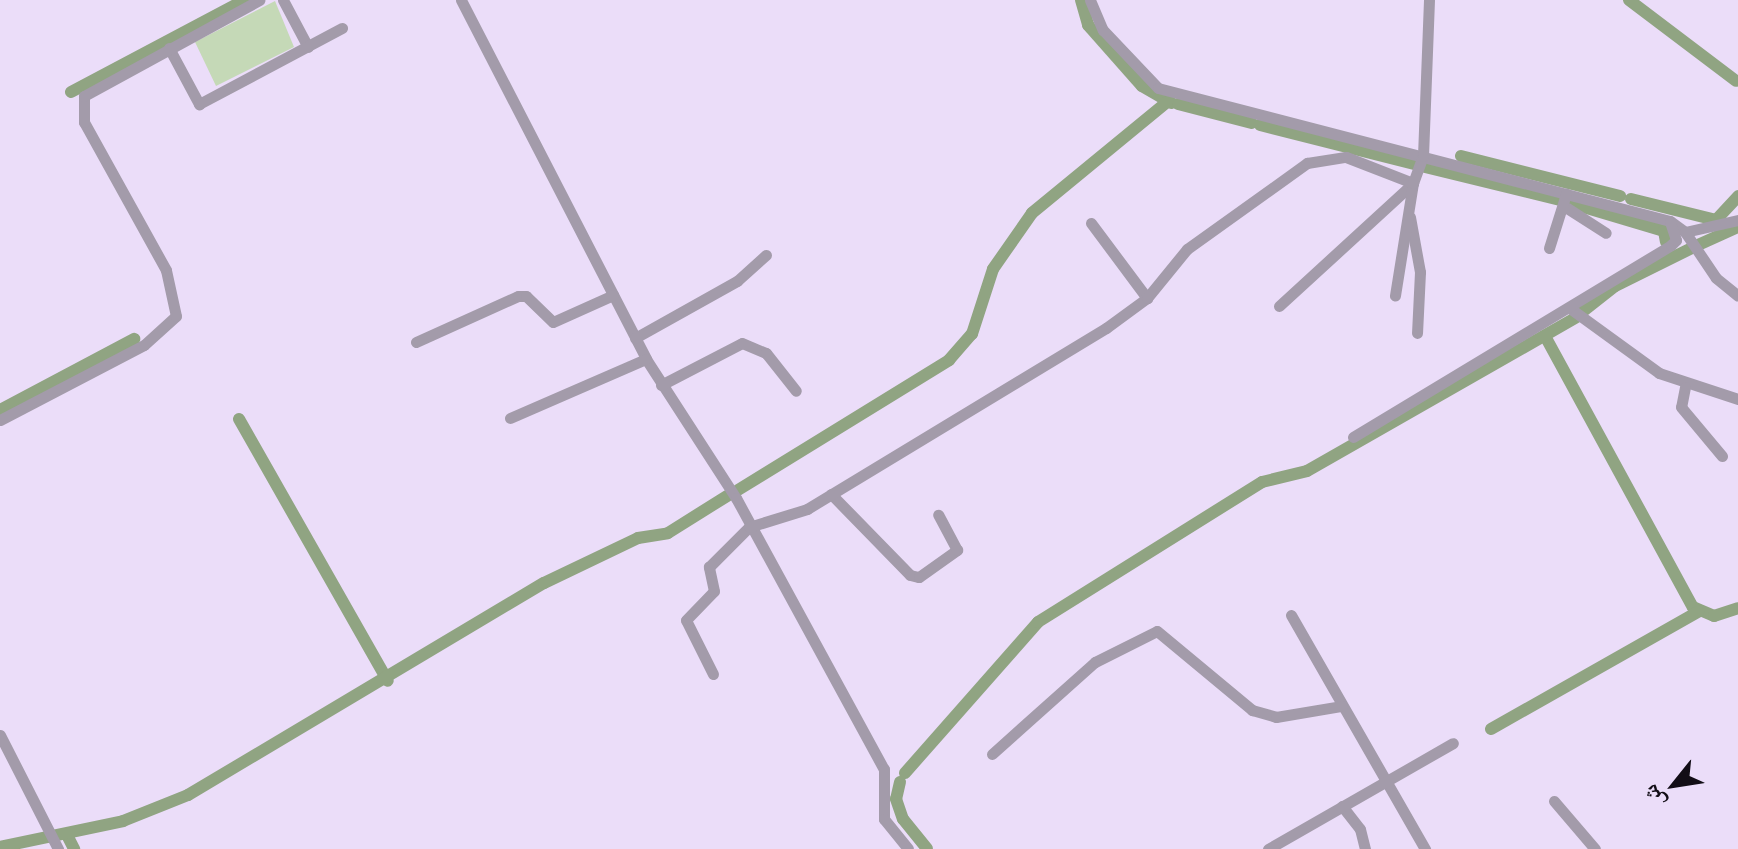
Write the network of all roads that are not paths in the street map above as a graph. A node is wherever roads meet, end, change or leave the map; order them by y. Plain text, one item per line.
1 (259, 0) edge
2 (283, 0) edge
3 (461, 0) edge
4 (1090, 0) edge
5 (1429, 0) edge
6 (342, 28) dead end
7 (308, 47) junction
8 (169, 48) junction
9 (1423, 156) junction
10 (1413, 183) junction
11 (1566, 194) junction
12 (1409, 208) junction
13 (1567, 208) junction
14 (1738, 220) edge
15 (1670, 221) junction
16 (1091, 223) dead end
17 (1685, 232) junction
18 (1606, 233) dead end
19 (1549, 248) dead end
20 (766, 255) dead end
21 (613, 295) junction
22 (1395, 296) dead end
23 (1738, 296) edge
24 (1147, 298) junction
25 (1279, 306) dead end
26 (1571, 309) junction
27 (1417, 333) dead end
28 (635, 338) junction
29 (416, 342) dead end
30 (646, 359) junction
31 (661, 385) junction
32 (1685, 387) junction
33 (796, 391) dead end
34 (1738, 399) edge
35 (510, 418) dead end
36 (0, 420) edge
37 (1353, 437) dead end
38 (1722, 456) dead end
39 (831, 494) junction
40 (938, 515) dead end
41 (749, 527) junction
42 (1291, 615) dead end
43 (713, 674) dead end
44 (1342, 706) junction
45 (0, 735) edge
46 (1453, 743) dead end
47 (992, 754) dead end
48 (1384, 781) junction
49 (1554, 801) dead end
50 (1342, 806) junction
51 (58, 849) edge
52 (908, 849) edge
53 (1268, 849) edge
54 (1365, 849) edge
55 (1425, 849) edge
56 (1595, 849) edge

1 - 8 street
2 - 7 street
3 - 21 street
4 - 9 street
5 - 9 street
6 - 7 street
7 - 8 street
8 - 36 street
9 - 10 street
9 - 11 street
10 - 12 street
10 - 24 street
10 - 25 street
11 - 13 street
11 - 15 street
12 - 22 street
12 - 27 street
13 - 18 street
13 - 19 street
14 - 17 street
15 - 17 street
15 - 26 street
16 - 24 street
17 - 23 street
20 - 28 street
21 - 28 street
21 - 29 street
24 - 39 street
26 - 32 street
26 - 37 street
28 - 30 street
30 - 31 street
30 - 35 street
31 - 33 street
31 - 41 street
32 - 34 street
32 - 38 street
39 - 40 street
39 - 41 street
41 - 43 street
41 - 52 street
42 - 44 street
44 - 47 street
44 - 48 street
45 - 51 street
46 - 48 street
48 - 50 street
48 - 55 street
49 - 56 street
50 - 53 street
50 - 54 street

